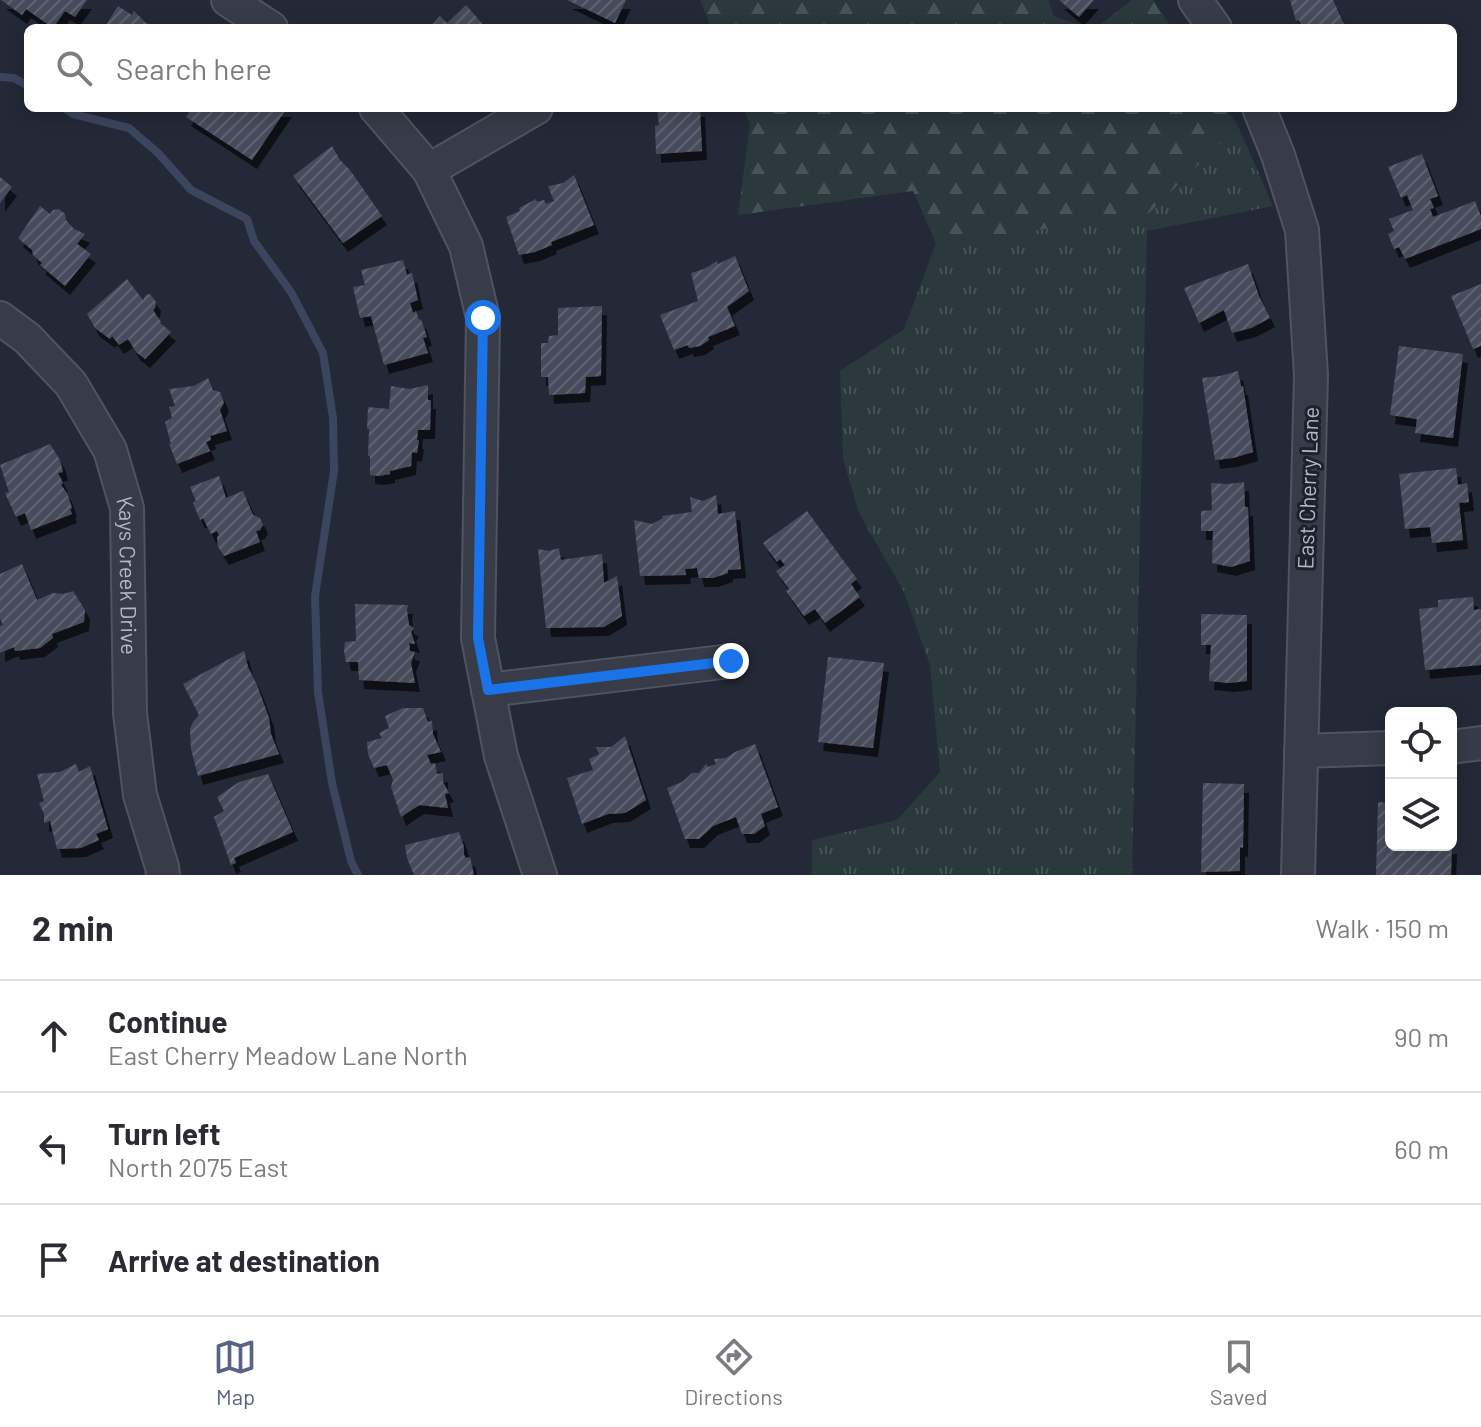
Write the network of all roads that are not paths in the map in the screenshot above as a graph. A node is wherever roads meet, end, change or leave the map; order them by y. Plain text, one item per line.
1 (228, 0) edge
2 (1195, 0) edge
3 (265, 24) edge
4 (1212, 24) edge
5 (379, 112) edge
6 (529, 112) edge
7 (1261, 112) edge
8 (429, 170) junction
9 (0, 318) edge
10 (731, 661) dead end
11 (488, 690) junction
12 (1481, 743) edge
13 (1457, 746) edge
14 (1385, 748) edge
15 (1301, 751) junction
16 (163, 875) edge
17 (540, 875) edge
18 (1298, 875) edge

1 - 3 street
2 - 4 street
5 - 8 street
6 - 8 street
7 - 15 street, East Cherry Lane
8 - 11 street
9 - 16 street, Kays Creek Drive
10 - 11 street
11 - 17 street
12 - 13 street
14 - 15 street
15 - 18 street, East Cherry Lane

